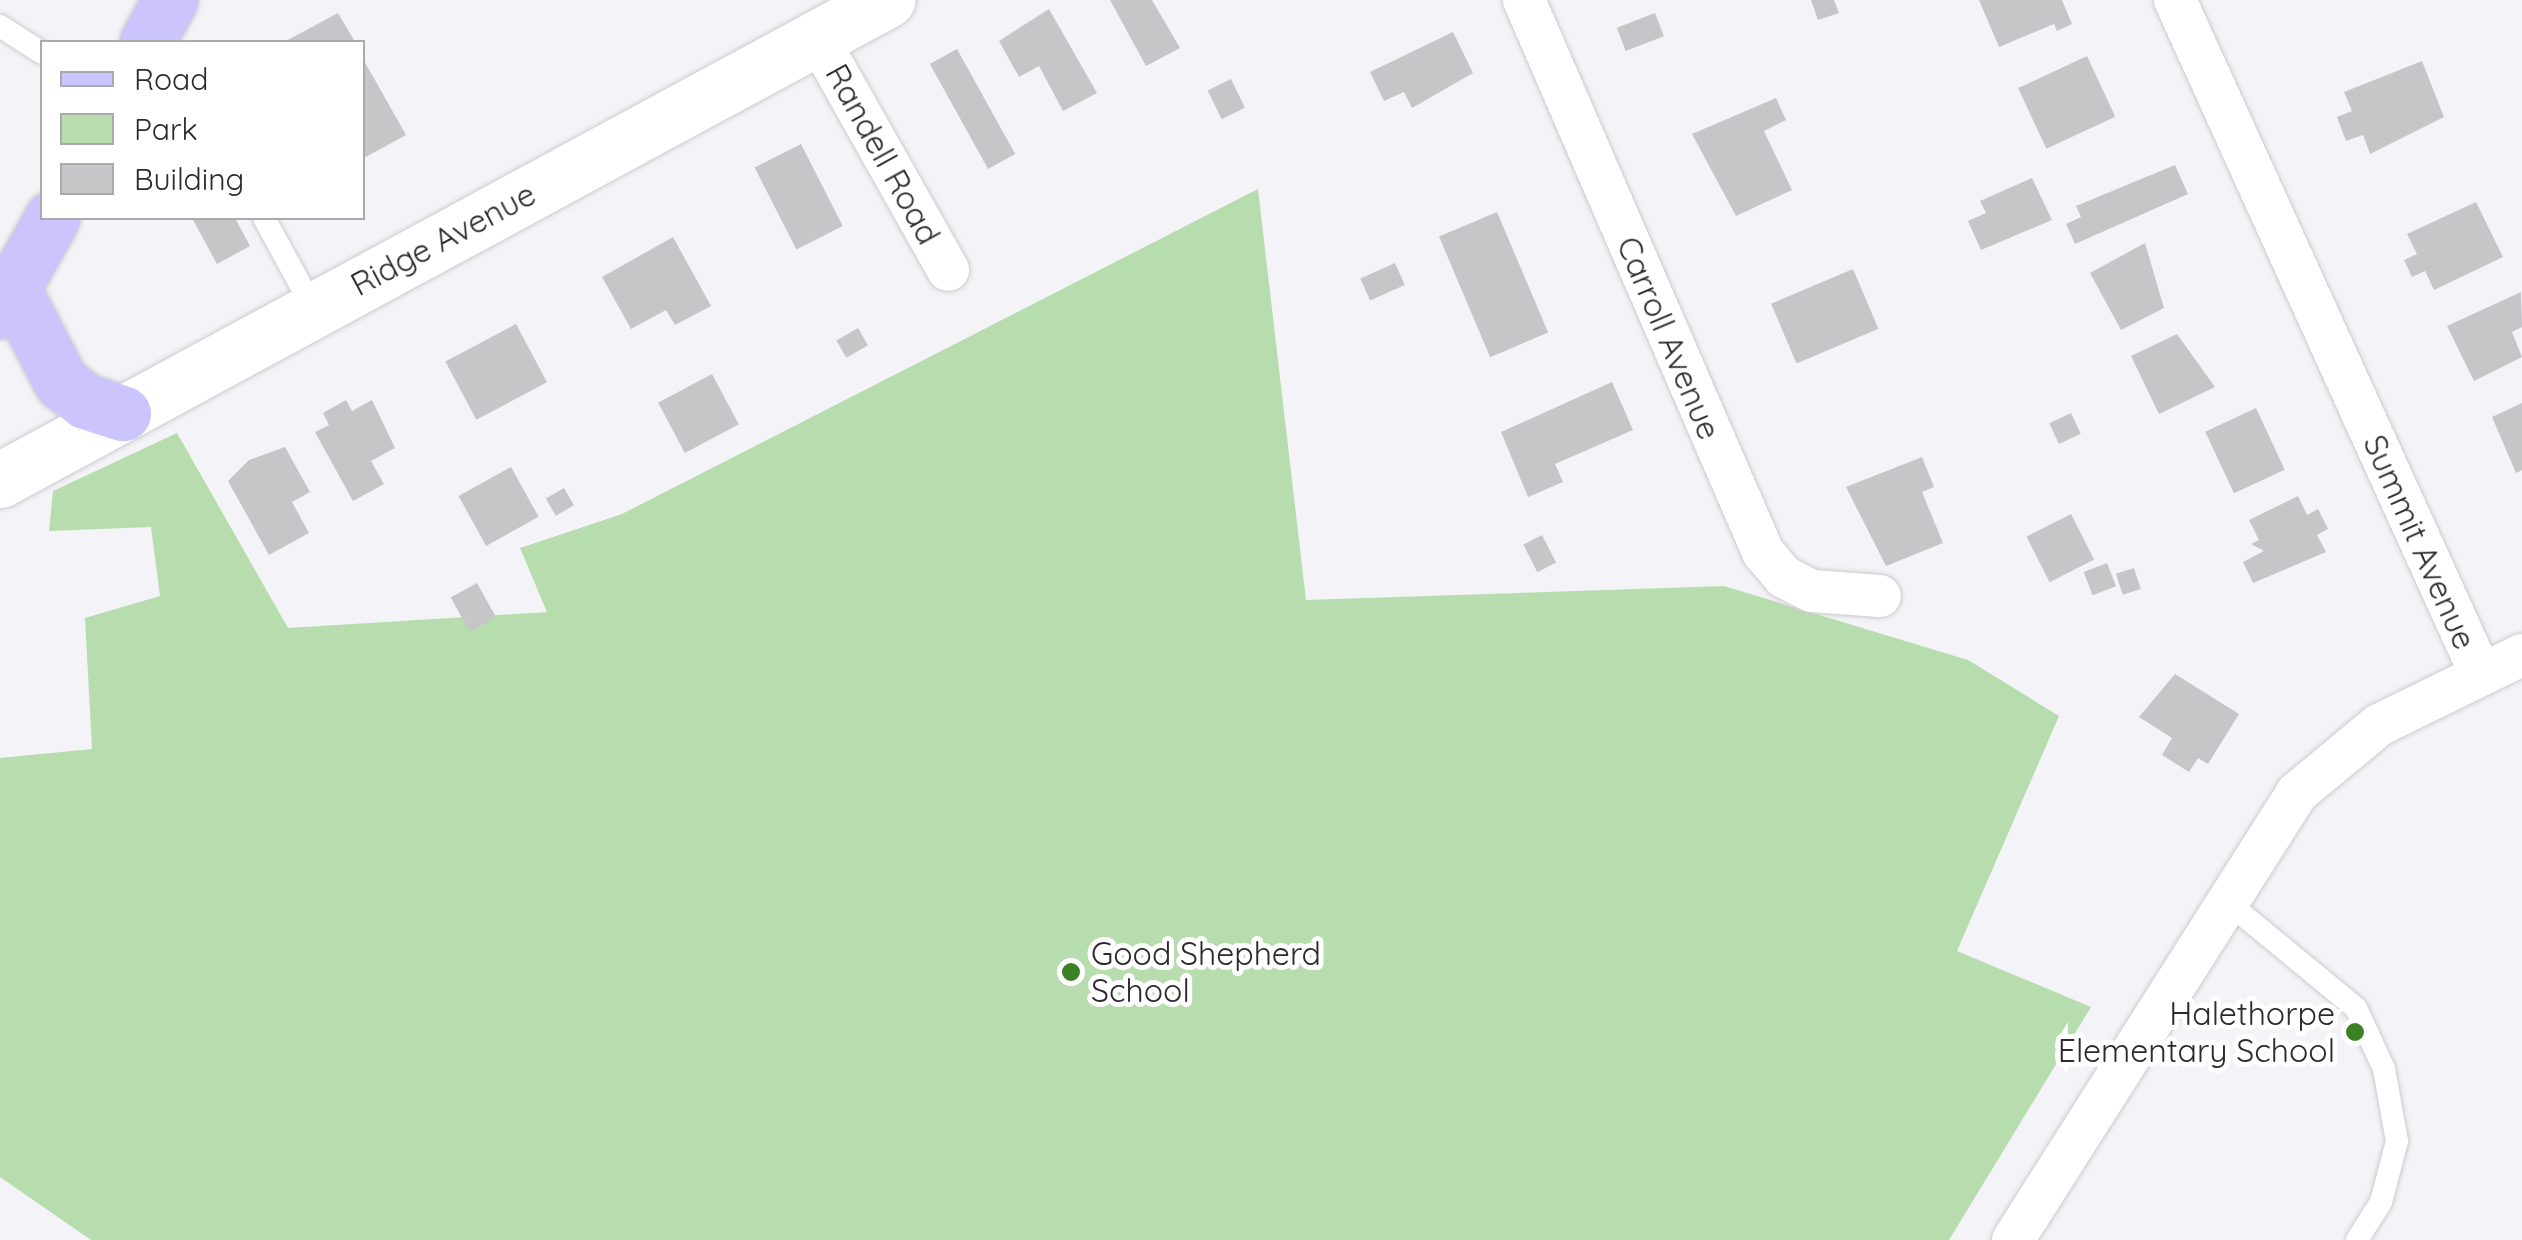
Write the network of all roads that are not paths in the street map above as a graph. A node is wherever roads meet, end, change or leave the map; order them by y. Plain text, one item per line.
1 (170, 0) edge
2 (887, 0) edge
3 (1524, 0) edge
4 (2175, 0) edge
5 (0, 26) edge
6 (818, 38) junction
7 (148, 40) edge
8 (40, 53) edge
9 (51, 220) edge
10 (265, 220) edge
11 (948, 270) dead end
12 (7, 300) edge
13 (313, 308) junction
14 (123, 412) junction
15 (0, 480) edge
16 (1880, 596) dead end
17 (2522, 655) edge
18 (2481, 675) junction
19 (2226, 900) junction
20 (2013, 1240) edge
21 (2357, 1240) edge

1 - 7 main road
2 - 6 street, Ridge Avenue
3 - 16 street, Carroll Avenue
4 - 18 street, Summit Avenue
5 - 8 lane
6 - 11 street, Randell Road
6 - 13 street, Ridge Avenue
9 - 12 main road
10 - 13 lane
12 - 14 main road
13 - 14 street, Ridge Avenue
14 - 15 street, Ridge Avenue
17 - 18 street
18 - 19 street, Summit Avenue
19 - 20 street, Summit Avenue
19 - 21 lane

